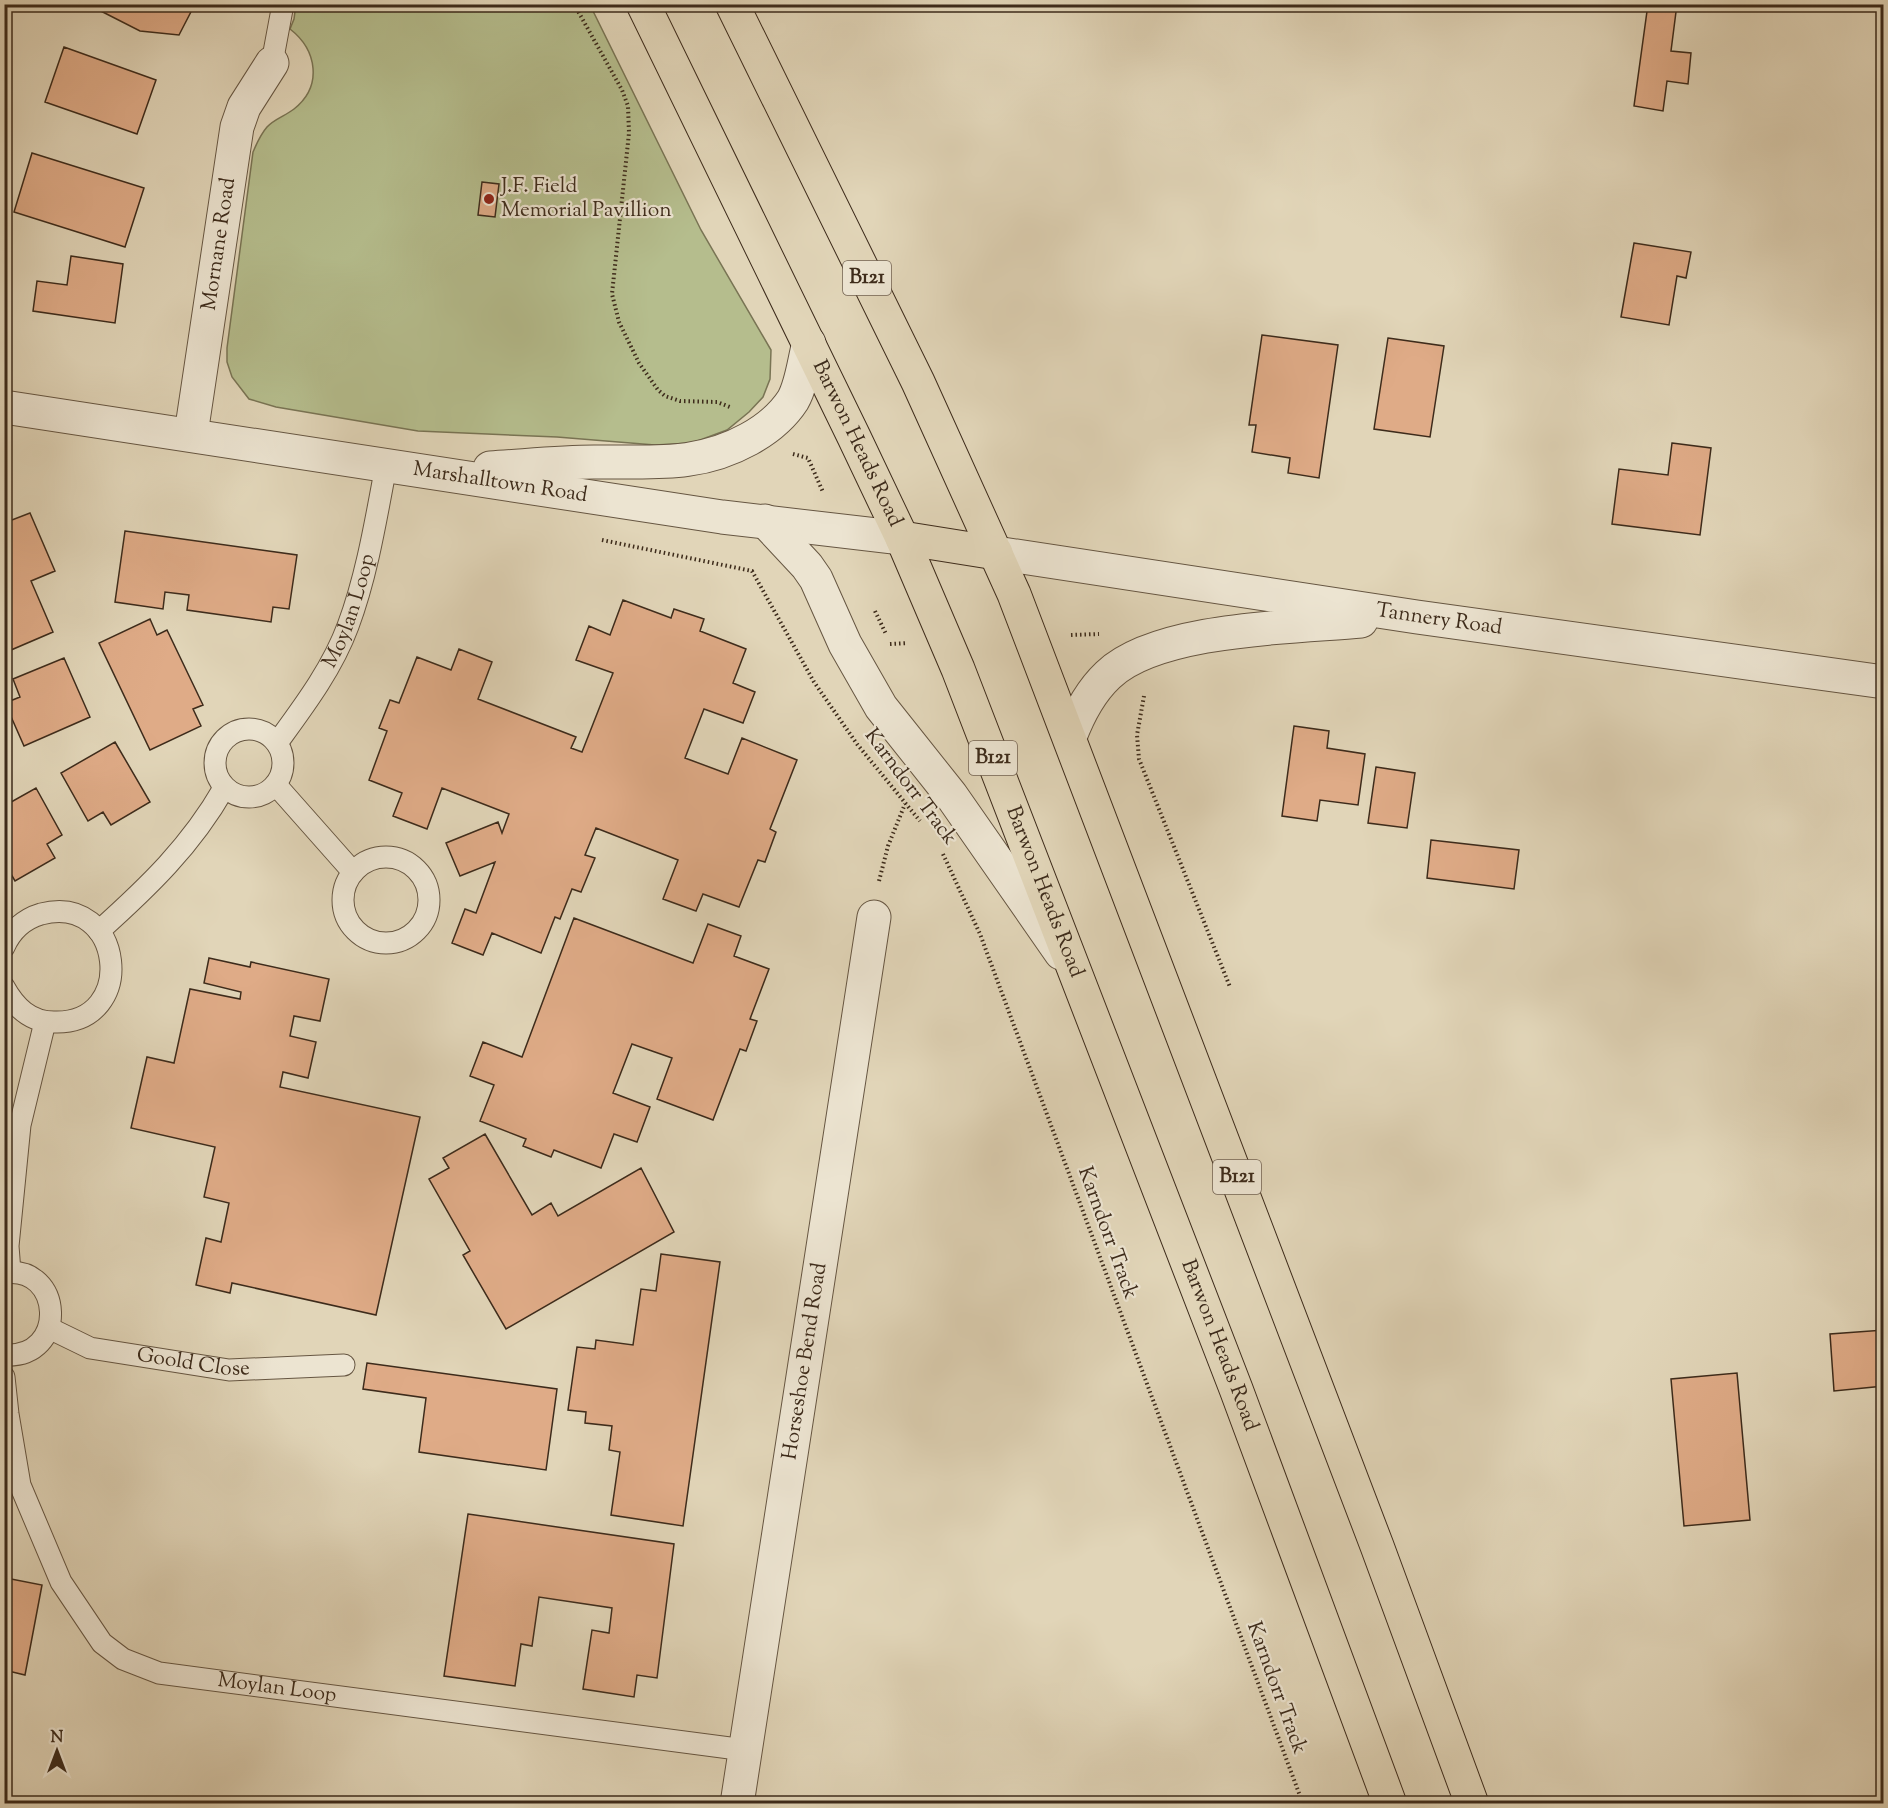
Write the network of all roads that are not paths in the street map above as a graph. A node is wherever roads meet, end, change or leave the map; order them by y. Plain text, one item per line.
1 (283, 4) edge
2 (643, 4) edge
3 (732, 4) edge
4 (272, 63) joint
5 (809, 343) junction
6 (4, 407) edge
7 (190, 434) junction
8 (386, 466) junction
9 (428, 472) junction
10 (765, 521) junction
11 (902, 538) junction
12 (996, 553) junction
13 (1417, 617) junction
14 (1884, 682) edge
15 (1070, 737) junction
16 (277, 743) junction
17 (276, 785) junction
18 (224, 789) junction
19 (353, 872) junction
20 (874, 917) road end
21 (11, 922) edge
22 (99, 931) junction
23 (4, 947) edge
24 (1079, 979) junction
25 (4, 987) edge
26 (45, 1022) junction
27 (7, 1273) edge
28 (49, 1328) junction
29 (4, 1355) edge
30 (344, 1365) dead end
31 (4, 1377) edge
32 (745, 1750) junction
33 (737, 1803) edge
34 (1390, 1803) edge
35 (1472, 1803) edge

1 - 4 lane
2 - 5 main road, Barwon Heads Road / B121
3 - 12 main road, B121
4 - 7 street, Mornane Road
5 - 9 street
5 - 11 main road, Barwon Heads Road / B121
6 - 7 street, Marshalltown Road
7 - 8 street, Marshalltown Road
8 - 9 street, Marshalltown Road
8 - 16 lane, Moylan Loop
9 - 10 street, Marshalltown Road
10 - 11 street, Marshalltown Road
10 - 24 street
11 - 12 main road, Marshalltown Road
11 - 24 main road, Barwon Heads Road / B121
12 - 13 street, Tannery Road
12 - 15 main road, B121
13 - 14 street, Tannery Road
13 - 15 street
15 - 35 main road, B121
16 - 17 lane
16 - 18 lane
17 - 18 lane
17 - 19 lane
18 - 22 lane
19 - 19 lane
20 - 32 street, Horseshoe Bend Road
21 - 22 lane
21 - 23 lane
22 - 26 lane
24 - 34 main road, Barwon Heads Road / B121
25 - 26 lane
26 - 27 lane
27 - 28 lane
28 - 29 lane
28 - 30 lane, Goold Close
31 - 32 lane, Moylan Loop
32 - 33 street, Horseshoe Bend Road

